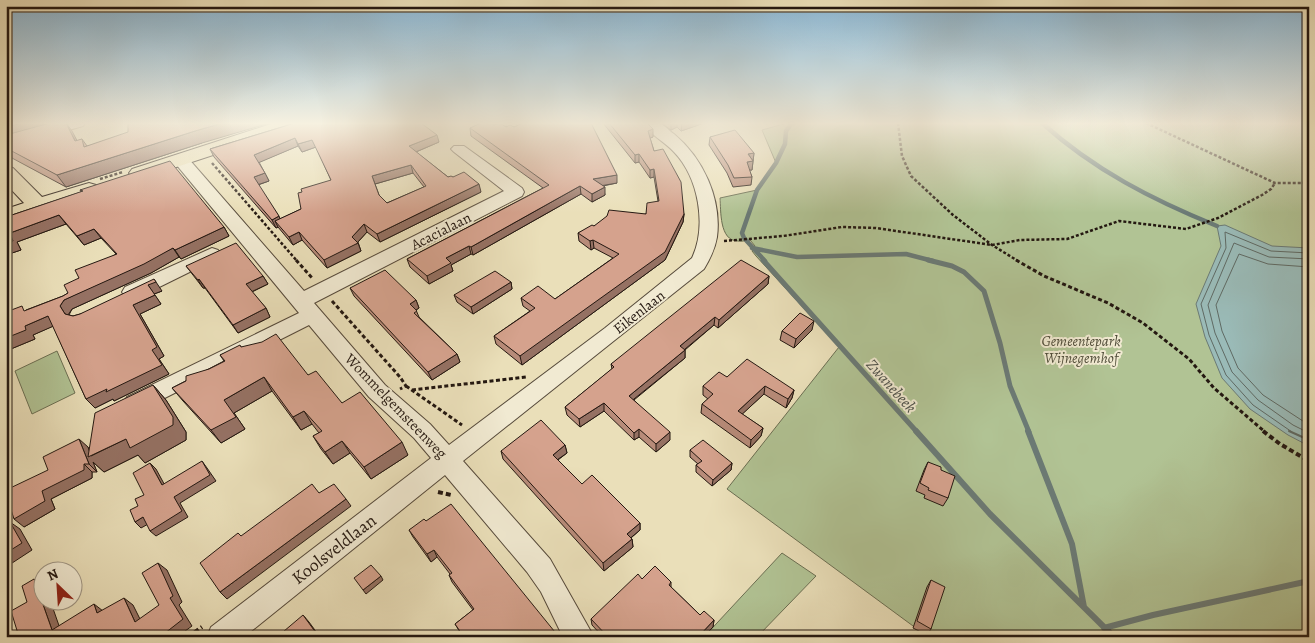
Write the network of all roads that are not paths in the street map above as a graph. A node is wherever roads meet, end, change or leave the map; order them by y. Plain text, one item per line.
1 (199, 153) edge
2 (463, 153) edge
3 (684, 153) edge
4 (181, 160) junction
5 (6, 172) edge
6 (38, 206) junction
7 (6, 216) edge
8 (248, 238) junction
9 (115, 300) edge
10 (306, 308) junction
11 (120, 411) edge
12 (447, 460) junction
13 (221, 637) edge
14 (580, 637) edge

1 - 4 main road
2 - 10 street, Acacialaan
3 - 12 street, Eikenlaan
4 - 6 main road
4 - 8 street, Wommelgemsteenweg
5 - 6 main road
6 - 7 main road
8 - 9 street
8 - 10 street, Wommelgemsteenweg
10 - 11 street, Acacialaan
10 - 12 street, Wommelgemsteenweg
12 - 13 street, Koolsveldlaan
12 - 14 street, Wommelgemsteenweg

